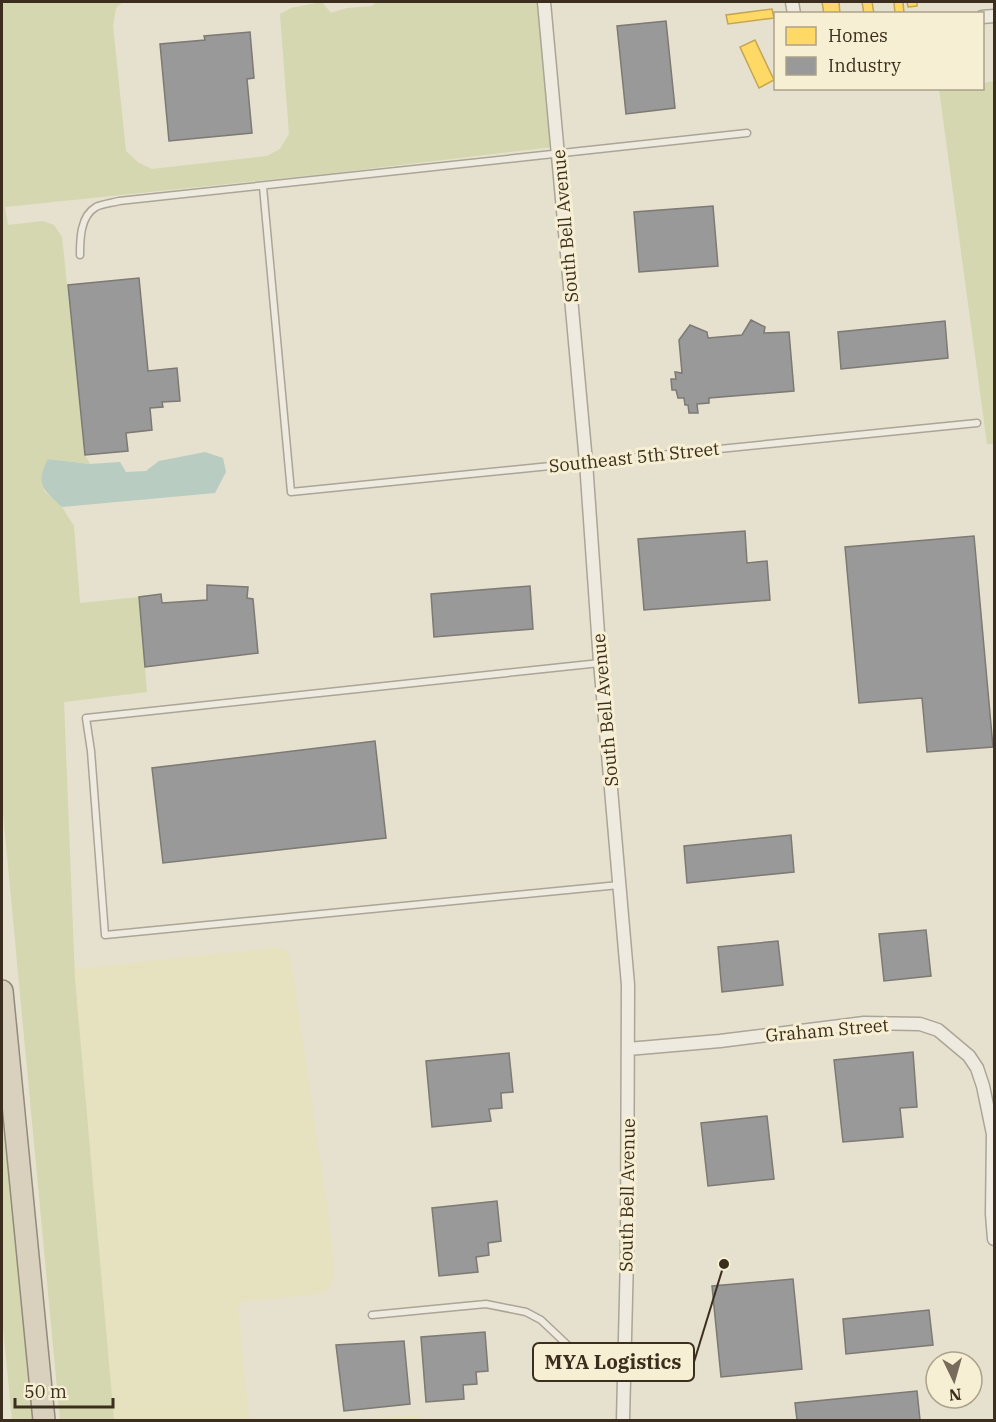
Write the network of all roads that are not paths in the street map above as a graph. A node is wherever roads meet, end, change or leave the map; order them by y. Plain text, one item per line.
1 (544, 2) edge
2 (747, 133) dead end
3 (559, 153) junction
4 (263, 187) junction
5 (80, 255) dead end
6 (977, 423) dead end
7 (586, 462) junction
8 (600, 662) junction
9 (620, 885) junction
10 (2, 991) edge
11 (628, 1049) junction
12 (993, 1134) edge
13 (993, 1203) edge
14 (994, 1239) edge
15 (372, 1315) dead end
16 (624, 1359) junction
17 (44, 1420) edge
18 (623, 1420) edge

1 - 3 street, South Bell Avenue
2 - 3 lane
3 - 4 lane
3 - 7 street, South Bell Avenue
4 - 5 lane
4 - 7 lane, Southeast 5th Street
6 - 7 lane, Southeast 5th Street
7 - 8 street, South Bell Avenue
8 - 9 street, South Bell Avenue
8 - 9 lane
9 - 11 street, South Bell Avenue
10 - 17 highway
11 - 12 street, Graham Street
11 - 16 street, South Bell Avenue
12 - 13 street, Graham Street
13 - 14 street, Graham Street
15 - 16 lane
16 - 18 street, South Bell Avenue

